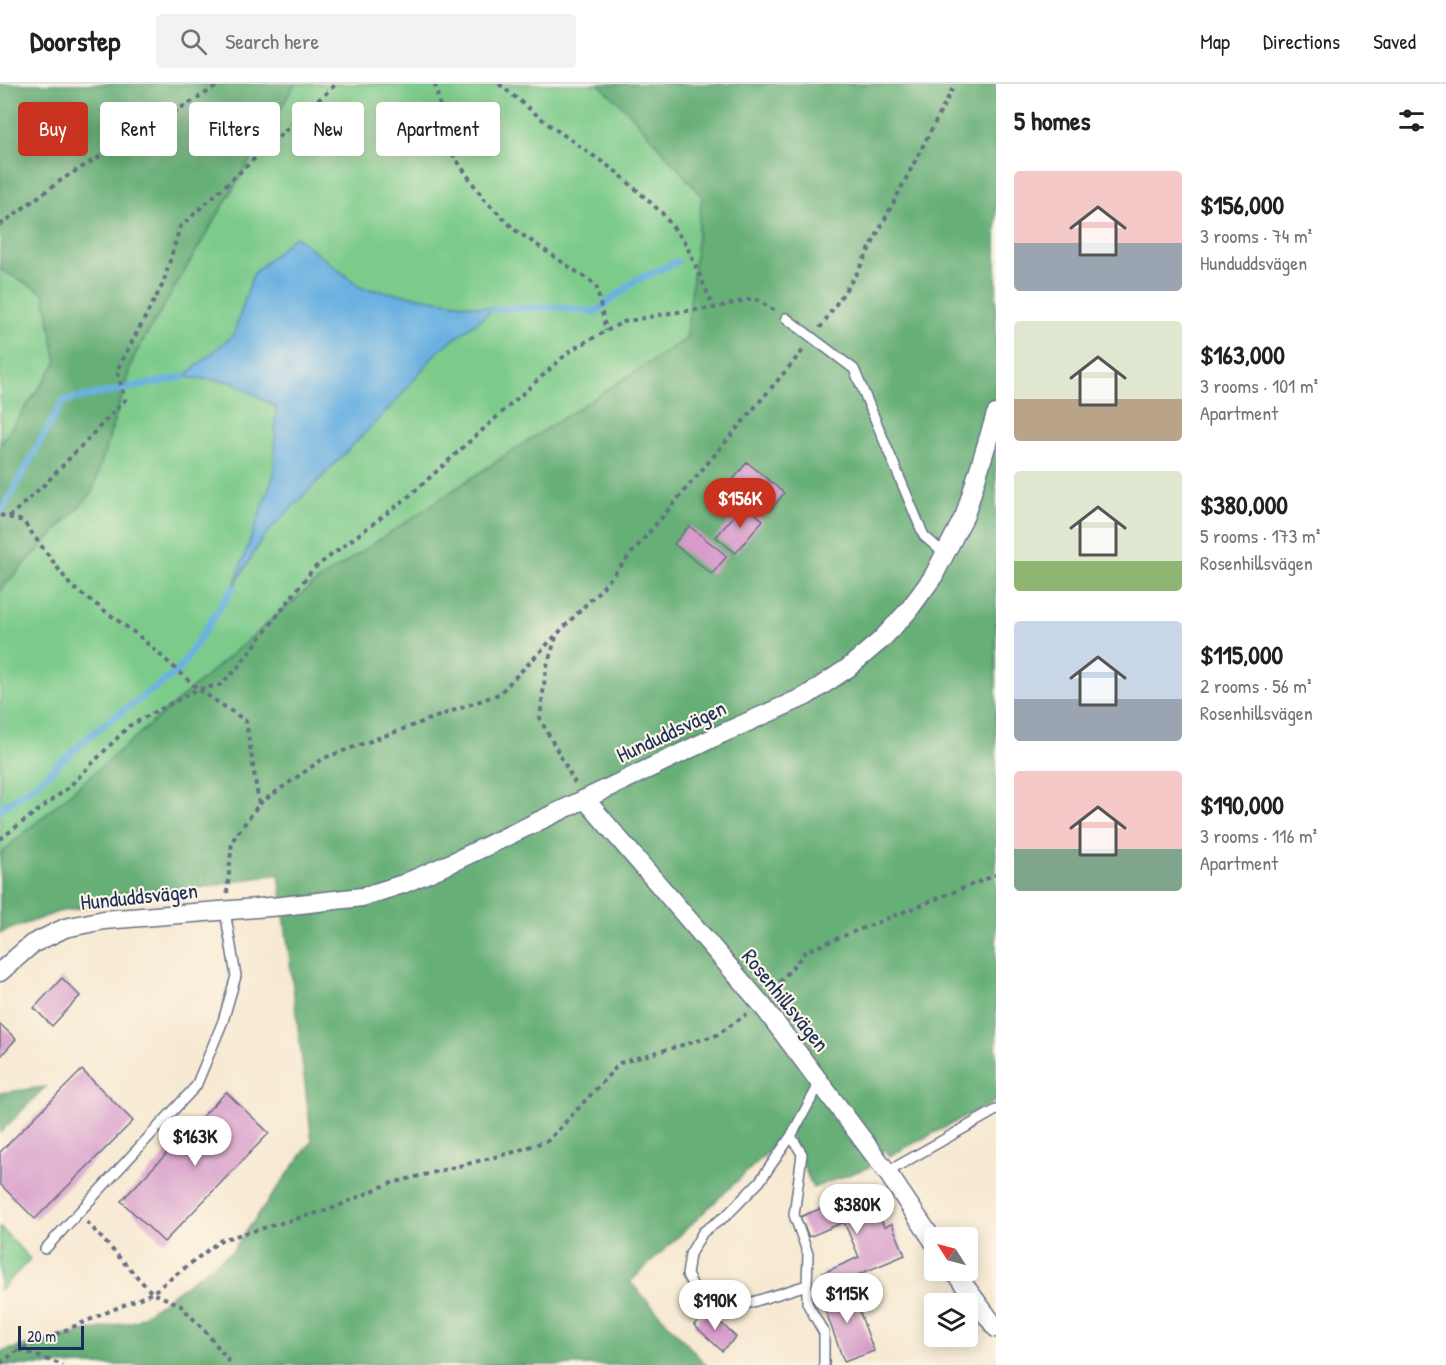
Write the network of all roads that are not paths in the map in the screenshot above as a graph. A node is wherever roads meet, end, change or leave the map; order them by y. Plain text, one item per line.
1 (786, 318) road end
2 (996, 414) edge
3 (946, 555) junction
4 (585, 800) junction
5 (225, 911) junction
6 (0, 972) edge
7 (820, 1082) junction
8 (996, 1110) edge
9 (791, 1136) junction
10 (887, 1172) junction
11 (924, 1227) edge
12 (45, 1248) dead end
13 (961, 1281) edge
14 (807, 1285) junction
15 (996, 1329) edge
16 (824, 1365) edge

1 - 3 lane
2 - 3 street, Hunduddsvägen
3 - 4 street, Hunduddsvägen
4 - 5 street, Hunduddsvägen
4 - 7 street, Rosenhillsvägen
5 - 6 street, Hunduddsvägen
5 - 12 lane, Hunduddsvägen
7 - 9 lane
7 - 10 street, Rosenhillsvägen
8 - 10 lane
9 - 14 lane
9 - 14 lane
10 - 11 street, Rosenhillsvägen
13 - 15 street
14 - 16 lane

